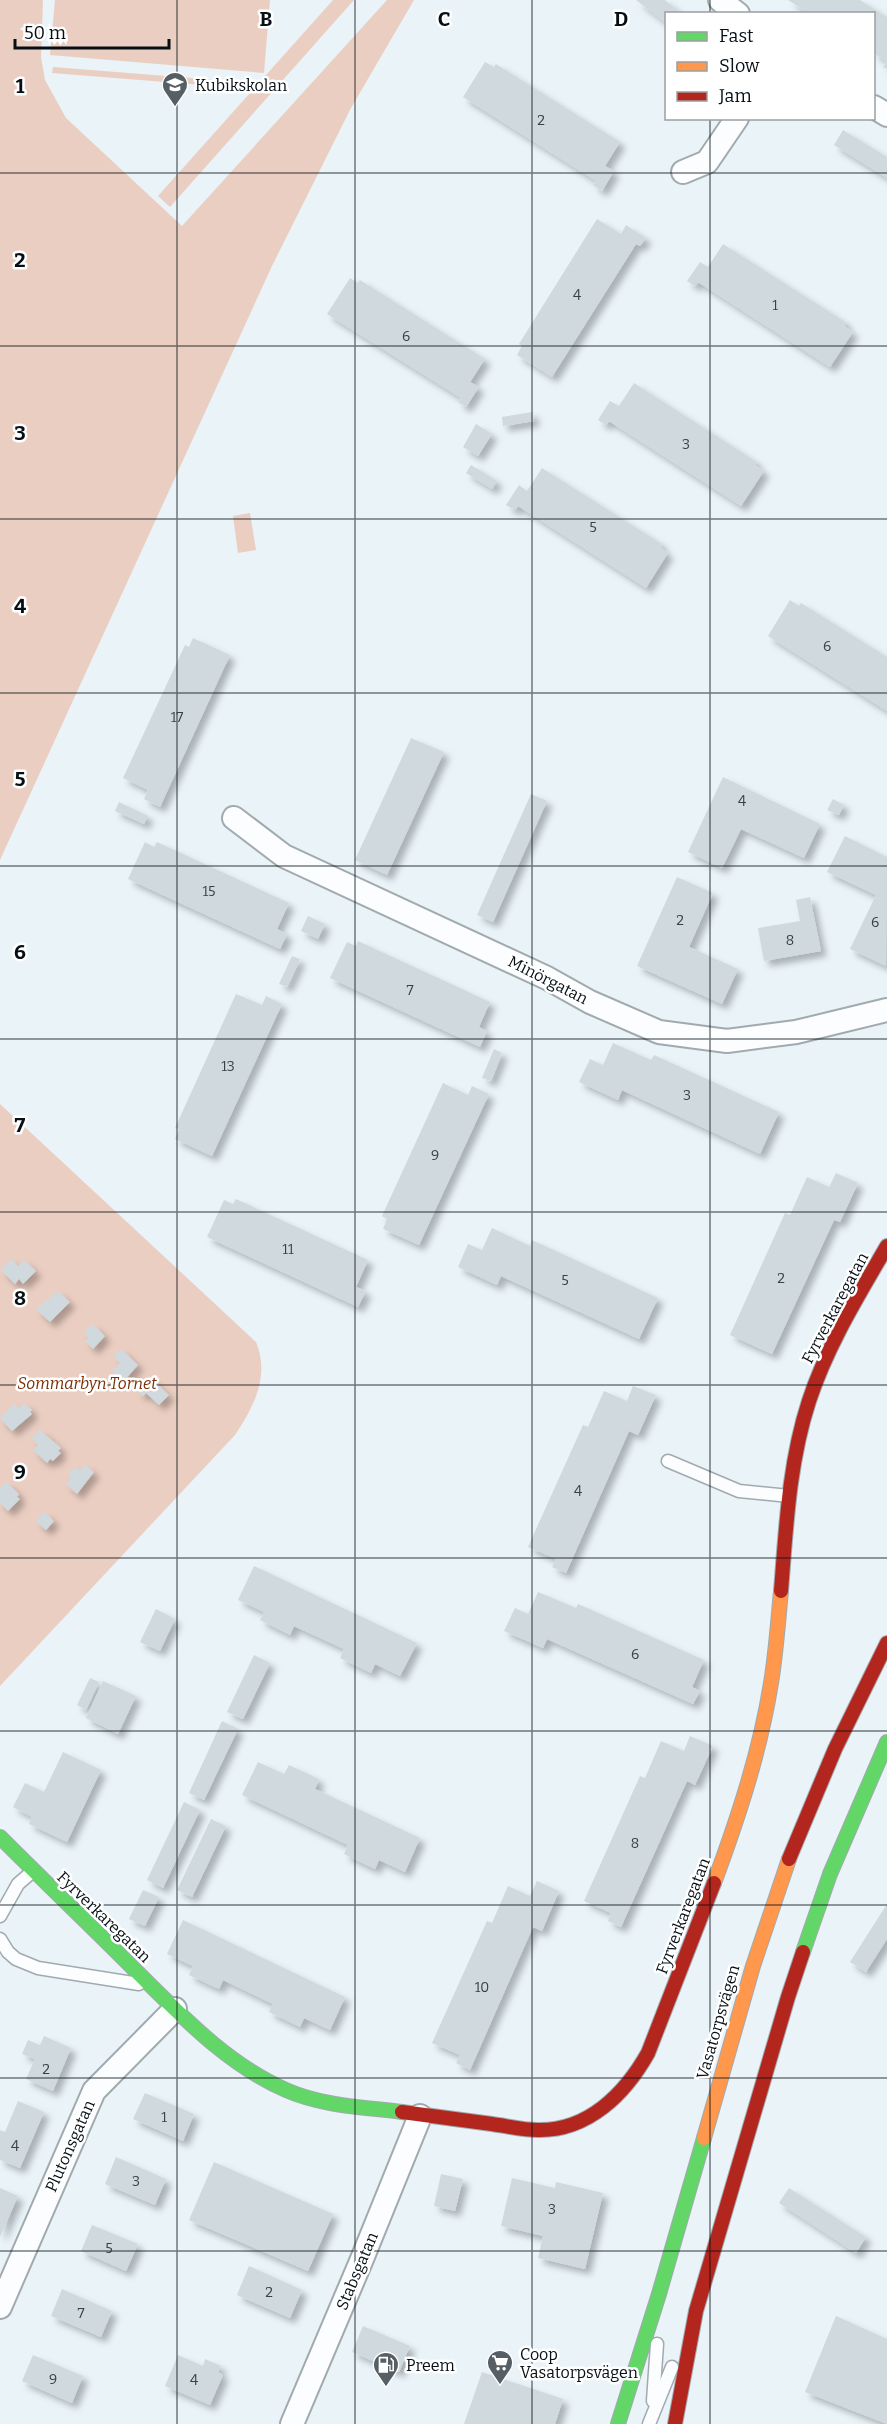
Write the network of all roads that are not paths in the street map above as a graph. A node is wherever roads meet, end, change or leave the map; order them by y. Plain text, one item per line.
1 (720, 0) edge
2 (735, 12) edge
3 (736, 120) edge
4 (683, 172) dead end
5 (234, 818) dead end
6 (887, 1010) edge
7 (887, 1246) edge
8 (668, 1461) dead end
9 (790, 1496) junction
10 (887, 1643) edge
11 (887, 1742) edge
12 (0, 1837) edge
13 (33, 1870) junction
14 (0, 1916) edge
15 (0, 1940) edge
16 (152, 1987) junction
17 (175, 2009) junction
18 (420, 2116) junction
19 (660, 2293) junction
20 (0, 2307) edge
21 (696, 2311) junction
22 (653, 2411) junction
23 (292, 2424) edge
24 (618, 2424) edge
25 (649, 2424) edge
26 (675, 2424) edge

1 - 2 street
3 - 4 street
5 - 6 street, Minörgatan
7 - 9 street, Fyrverkaregatan
8 - 9 lane
9 - 18 street, Fyrverkaregatan
10 - 19 street, Vasatorpsvägen
11 - 21 street
12 - 13 street, Fyrverkaregatan
13 - 14 lane, Fyrverkaregatan
13 - 16 street, Fyrverkaregatan
15 - 16 lane, Fyrverkaregatan
16 - 17 street, Fyrverkaregatan
17 - 18 street, Fyrverkaregatan
17 - 20 street, Plutonsgatan
18 - 23 street, Stabsgatan
19 - 22 lane
19 - 24 street, Vasatorpsvägen
21 - 22 lane
21 - 26 street
22 - 25 lane

